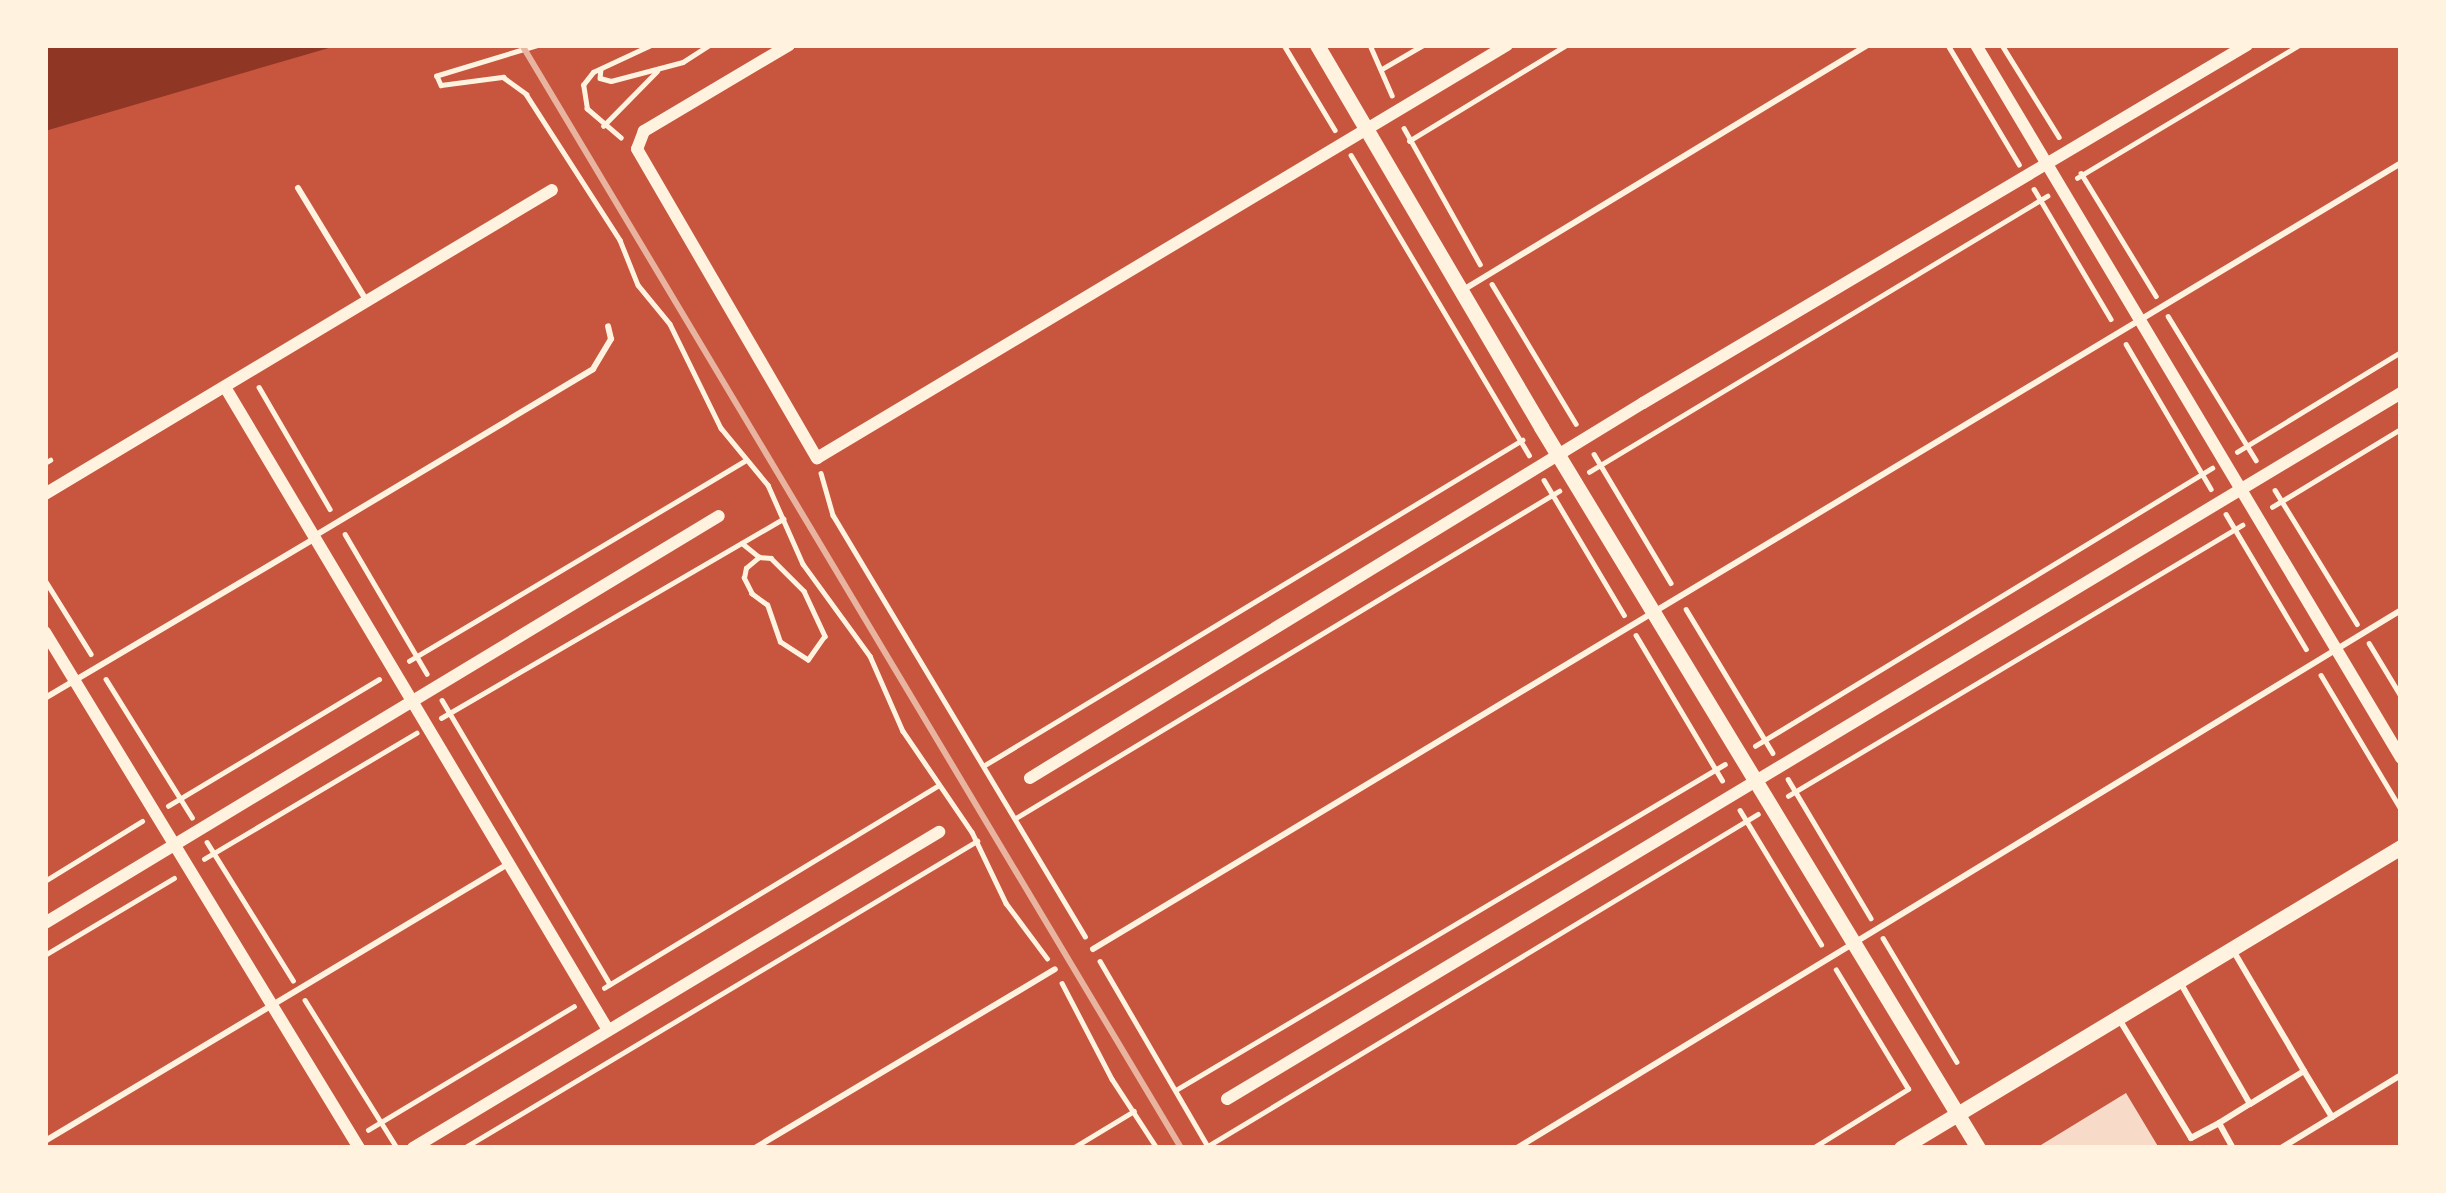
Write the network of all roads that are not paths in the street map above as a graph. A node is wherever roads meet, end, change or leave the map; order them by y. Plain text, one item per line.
1 (789, 45) edge
2 (1317, 45) edge
3 (1507, 45) edge
4 (1868, 45) edge
5 (1976, 45) edge
6 (2247, 45) edge
7 (1364, 131) junction
8 (2401, 163) edge
9 (2048, 164) junction
10 (298, 188) dead end
11 (552, 190) dead end
12 (1460, 292) junction
13 (368, 301) junction
14 (2140, 320) junction
15 (608, 326) dead end
16 (225, 387) junction
17 (2401, 393) edge
18 (1558, 456) junction
19 (2240, 490) junction
20 (45, 494) edge
21 (719, 516) dead end
22 (313, 538) junction
23 (2401, 610) edge
24 (1653, 614) junction
25 (45, 632) edge
26 (2335, 650) junction
27 (74, 681) junction
28 (45, 698) edge
29 (409, 703) junction
30 (2401, 758) edge
31 (1030, 778) dead end
32 (1756, 782) junction
33 (939, 832) dead end
34 (172, 845) junction
35 (2401, 848) edge
36 (508, 864) junction
37 (45, 922) edge
38 (1856, 946) junction
39 (1093, 949) road end
40 (2232, 949) junction
41 (1055, 969) road end
42 (2179, 981) junction
43 (271, 1004) junction
44 (2118, 1017) junction
45 (608, 1030) junction
46 (2304, 1071) junction
47 (2401, 1075) edge
48 (1227, 1099) dead end
49 (2250, 1104) junction
50 (1958, 1114) junction
51 (2332, 1117) junction
52 (2218, 1123) junction
53 (45, 1141) edge
54 (357, 1143) edge
55 (413, 1148) edge
56 (755, 1148) edge
57 (1517, 1148) edge
58 (1900, 1148) edge
59 (1978, 1148) edge
60 (2233, 1148) edge
61 (2281, 1148) edge

1 - 7 street
2 - 7 street
3 - 7 street
4 - 12 lane
5 - 9 street
6 - 9 street
7 - 12 street
8 - 14 lane
9 - 14 street
9 - 18 street
10 - 13 lane
11 - 13 street
12 - 18 street
13 - 16 street
14 - 19 street
14 - 24 lane
15 - 22 lane
16 - 20 street
16 - 22 street
17 - 19 street
18 - 24 street
18 - 31 street
19 - 26 street
19 - 32 street
21 - 29 street
22 - 27 lane
22 - 29 street
23 - 26 lane
24 - 32 street
24 - 39 lane
25 - 27 street
26 - 30 street
26 - 38 lane
27 - 28 lane
27 - 34 street
29 - 34 street
29 - 36 street
32 - 38 street
32 - 48 street
33 - 45 street
34 - 37 street
34 - 43 street
35 - 40 street
36 - 43 lane
36 - 45 street
38 - 50 street
38 - 57 lane
40 - 42 street
40 - 46 lane
41 - 56 lane
42 - 44 street
42 - 49 lane
43 - 53 lane
43 - 54 street
44 - 50 street
44 - 52 lane
45 - 55 street
46 - 49 lane
46 - 51 lane
47 - 51 lane
49 - 52 lane
50 - 58 street
50 - 59 street
51 - 61 lane
52 - 60 lane

